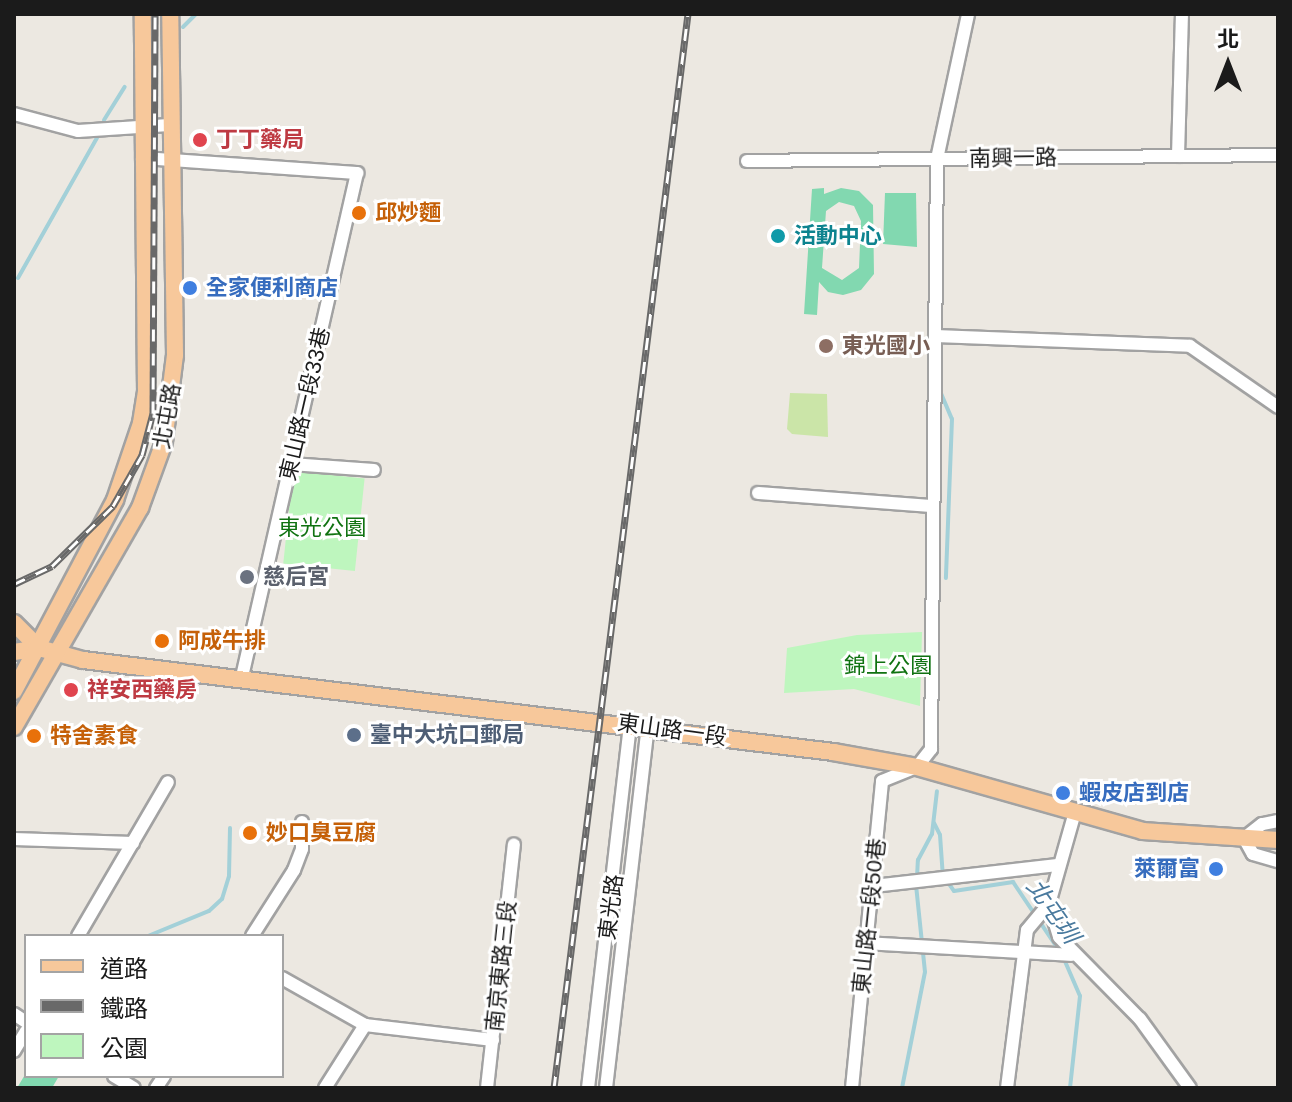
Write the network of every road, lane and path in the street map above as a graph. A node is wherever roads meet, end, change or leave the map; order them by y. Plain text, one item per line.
1 (143, 14) edge
2 (170, 14) edge
3 (968, 14) edge
4 (1182, 14) edge
5 (14, 114) edge
6 (169, 125) junction
7 (142, 126) junction
8 (1278, 155) edge
9 (1178, 156) junction
10 (169, 157) junction
11 (142, 158) junction
12 (937, 159) junction
13 (747, 161) dead end
14 (935, 336) junction
15 (1278, 407) edge
16 (291, 464) junction
17 (374, 470) dead end
18 (758, 493) dead end
19 (932, 506) junction
20 (14, 623) edge
21 (39, 648) junction
22 (14, 652) edge
23 (58, 655) junction
24 (241, 681) junction
25 (14, 691) edge
26 (630, 725) junction
27 (648, 726) junction
28 (14, 727) edge
29 (917, 767) junction
30 (168, 782) dead end
31 (1075, 812) junction
32 (1278, 821) edge
33 (302, 822) dead end
34 (1244, 838) junction
35 (14, 839) edge
36 (1278, 840) edge
37 (133, 843) junction
38 (514, 844) dead end
39 (1278, 861) edge
40 (1056, 865) junction
41 (873, 886) junction
42 (1049, 904) junction
43 (79, 934) edge
44 (253, 934) edge
45 (866, 943) junction
46 (1024, 953) junction
47 (1072, 955) junction
48 (284, 979) edge
49 (365, 1025) junction
50 (493, 1040) junction
51 (325, 1088) edge
52 (487, 1088) edge
53 (588, 1088) edge
54 (606, 1088) edge
55 (852, 1088) edge
56 (1007, 1088) edge
57 (1190, 1088) edge

1 - 7 main road, 北屯路
2 - 6 main road, 北屯路
3 - 12 street
4 - 9 street
5 - 7 street
6 - 7 street
6 - 10 main road, 北屯路
7 - 11 main road, 北屯路
8 - 9 street, 南興一路
9 - 12 street, 南興一路
10 - 11 street
10 - 16 street, 東山路一段33巷
10 - 23 main road, 北屯路
11 - 21 main road, 北屯路
12 - 13 street, 南興一路
12 - 14 street
14 - 15 street
14 - 19 street
16 - 17 street
16 - 24 street, 東山路一段33巷
18 - 19 street
19 - 29 street
20 - 21 main road
21 - 22 main road
21 - 23 main road, 東山路一段
21 - 25 main road, 北屯路
23 - 24 main road, 東山路一段
23 - 28 main road, 北屯路
24 - 26 main road, 東山路一段
26 - 27 main road, 東山路一段
26 - 53 street, 東光路
27 - 29 main road, 東山路一段
27 - 54 street, 東光路
29 - 31 main road, 東山路一段
29 - 41 street, 東山路一段50巷
30 - 37 street
31 - 34 main road, 東山路一段
31 - 40 street
32 - 34 street
33 - 44 street
34 - 36 main road, 東山路一段
34 - 39 street
35 - 37 street
37 - 43 street
38 - 50 street, 南京東路三段
40 - 41 street
40 - 42 street
41 - 45 street, 東山路一段50巷
42 - 46 street
42 - 47 street
45 - 46 street
45 - 55 street, 東山路一段50巷
46 - 47 street
46 - 56 street
47 - 57 street
48 - 49 street
49 - 50 street
49 - 51 street
50 - 52 street, 南京東路三段

